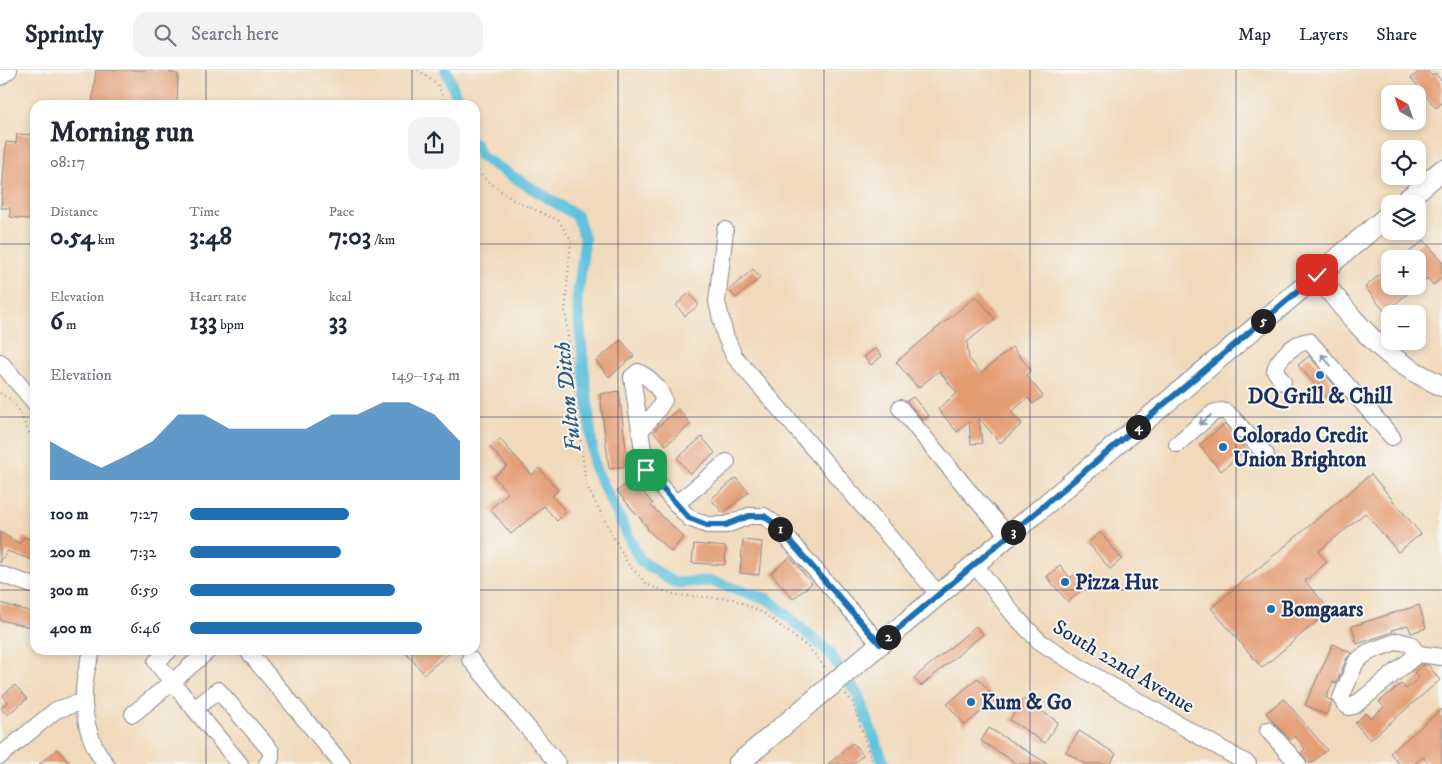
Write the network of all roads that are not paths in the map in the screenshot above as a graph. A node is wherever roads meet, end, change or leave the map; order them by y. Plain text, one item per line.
1 (9, 70) edge
2 (0, 77) edge
3 (1442, 170) edge
4 (1413, 195) edge
5 (1381, 222) edge
6 (725, 230) dead end
7 (1317, 275) junction
8 (0, 362) edge
9 (1283, 382) dead end
10 (1442, 386) edge
11 (30, 397) edge
12 (900, 408) dead end
13 (640, 430) junction
14 (1392, 437) dead end
15 (1177, 444) dead end
16 (1266, 456) dead end
17 (726, 462) dead end
18 (676, 504) junction
19 (1009, 536) junction
20 (975, 565) junction
21 (0, 574) edge
22 (30, 584) edge
23 (939, 595) junction
24 (880, 644) junction
25 (1418, 654) junction
26 (91, 655) edge
27 (164, 655) edge
28 (203, 655) edge
29 (251, 655) edge
30 (1442, 656) edge
31 (470, 659) dead end
32 (172, 682) junction
33 (84, 704) junction
34 (195, 709) junction
35 (133, 714) dead end
36 (1268, 730) dead end
37 (2, 751) edge
38 (106, 764) edge
39 (240, 764) edge
40 (267, 764) edge
41 (342, 764) edge
42 (558, 764) edge
43 (738, 764) edge
44 (1248, 764) edge
45 (1298, 764) edge

1 - 2 street
3 - 4 main road
5 - 7 main road
6 - 23 street
7 - 10 main road
7 - 19 main road
8 - 11 street
14 -> 9 street
12 - 19 street
13 - 13 street
13 - 18 street
16 -> 15 street
17 - 18 street
18 - 24 street
19 - 20 main road
20 - 23 main road
20 - 44 street, South 22nd Avenue
21 - 22 street
23 - 24 main road
24 - 43 main road
25 - 25 street
25 - 30 street
26 - 33 street
27 - 32 street
28 - 32 street
29 - 41 street
31 - 42 street
32 - 34 street
32 - 35 street
33 - 37 street
33 - 38 street
34 - 39 street
34 - 40 street
36 - 45 street

